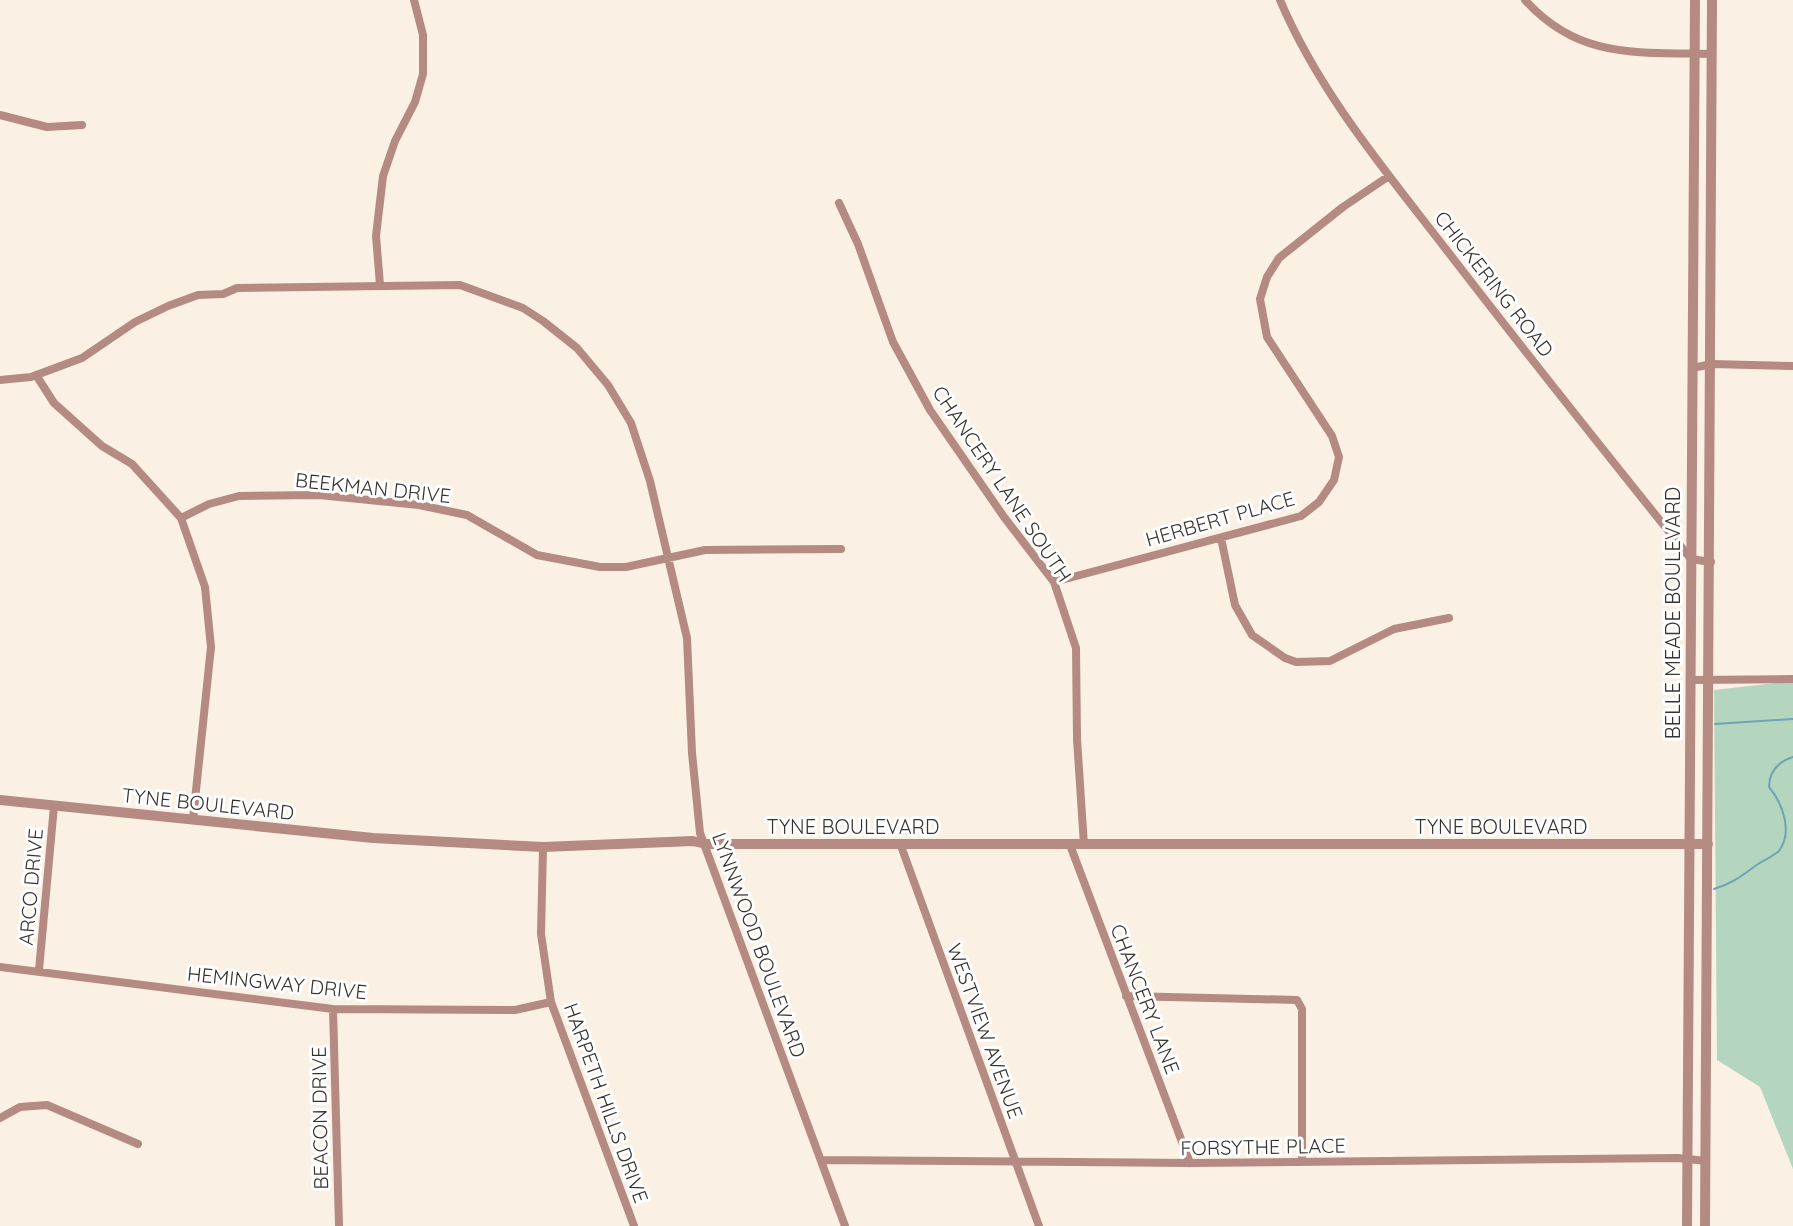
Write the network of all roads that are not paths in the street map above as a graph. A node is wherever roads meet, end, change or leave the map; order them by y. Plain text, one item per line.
1 (414, 0) edge
2 (1280, 0) edge
3 (1525, 0) edge
4 (1695, 0) edge
5 (1712, 0) edge
6 (1695, 54) junction
7 (1712, 54) junction
8 (0, 115) edge
9 (82, 125) dead end
10 (1389, 176) junction
11 (839, 203) dead end
12 (380, 285) junction
13 (1712, 364) junction
14 (1793, 366) edge
15 (1692, 368) junction
16 (36, 375) junction
17 (0, 380) edge
18 (181, 518) junction
19 (1221, 538) junction
20 (841, 549) dead end
21 (669, 556) junction
22 (1691, 559) junction
23 (1711, 562) junction
24 (1054, 582) junction
25 (1449, 618) dead end
26 (1793, 679) edge
27 (1690, 680) junction
28 (1710, 680) junction
29 (0, 800) edge
30 (54, 806) junction
31 (193, 819) junction
32 (706, 844) junction
33 (1708, 844) junction
34 (1070, 845) junction
35 (1084, 845) junction
36 (1690, 845) junction
37 (901, 846) junction
38 (543, 847) junction
39 (0, 967) edge
40 (39, 970) junction
41 (1126, 996) junction
42 (551, 1002) junction
43 (333, 1009) junction
44 (0, 1118) edge
45 (138, 1144) dead end
46 (821, 1160) junction
47 (1688, 1160) junction
48 (1706, 1161) junction
49 (1302, 1162) junction
50 (1016, 1163) junction
51 (1190, 1163) junction
52 (339, 1226) edge
53 (634, 1226) edge
54 (845, 1226) edge
55 (1039, 1226) edge
56 (1687, 1226) edge
57 (1705, 1226) edge

1 - 12 street
2 - 10 street, CHICKERING ROAD
3 - 6 street
4 - 6 street, BELLE MEADE BOULEVARD
5 - 7 street, BELLE MEADE BOULEVARD
6 - 7 street
6 - 15 street, BELLE MEADE BOULEVARD
7 - 13 street, BELLE MEADE BOULEVARD
8 - 9 street
10 - 19 street, HERBERT PLACE
10 - 22 street, CHICKERING ROAD
11 - 24 street, CHANCERY LANE SOUTH
12 - 16 street, LYNNWOOD BOULEVARD
12 - 21 street, LYNNWOOD BOULEVARD
13 - 14 street
13 - 15 street
13 - 23 street, BELLE MEADE BOULEVARD
15 - 22 street, BELLE MEADE BOULEVARD
16 - 17 street, LYNNWOOD BOULEVARD
16 - 18 street
18 - 21 street, BEEKMAN DRIVE
18 - 31 street
19 - 24 street, HERBERT PLACE
19 - 25 street
20 - 21 street, BEEKMAN DRIVE
21 - 32 street, LYNNWOOD BOULEVARD
22 - 23 street
22 - 27 street, BELLE MEADE BOULEVARD
23 - 28 street, BELLE MEADE BOULEVARD
24 - 35 street, CHANCERY LANE SOUTH
26 - 28 street
27 - 28 street
27 - 36 street, BELLE MEADE BOULEVARD
28 - 33 street, BELLE MEADE BOULEVARD
29 - 30 street, TYNE BOULEVARD
30 - 31 street, TYNE BOULEVARD
30 - 40 street, ARCO DRIVE
31 - 38 street, TYNE BOULEVARD
32 - 37 street, TYNE BOULEVARD
32 - 38 street, TYNE BOULEVARD
32 - 46 street, LYNNWOOD BOULEVARD
33 - 36 street, TYNE BOULEVARD
33 - 48 street, BELLE MEADE BOULEVARD
34 - 35 street, TYNE BOULEVARD
34 - 37 street, TYNE BOULEVARD
34 - 41 street, CHANCERY LANE
35 - 36 street, TYNE BOULEVARD
36 - 47 street, BELLE MEADE BOULEVARD
37 - 50 street, WESTVIEW AVENUE
38 - 42 street, HARPETH HILLS DRIVE
39 - 40 street, HEMINGWAY DRIVE
40 - 43 street, HEMINGWAY DRIVE
41 - 49 street
41 - 51 street, CHANCERY LANE
42 - 43 street, HEMINGWAY DRIVE
42 - 53 street, HARPETH HILLS DRIVE
43 - 52 street, BEACON DRIVE
44 - 45 street
46 - 50 street, FORSYTHE PLACE
46 - 54 street, LYNNWOOD BOULEVARD
47 - 48 street, FORSYTHE PLACE
47 - 49 street, FORSYTHE PLACE
47 - 56 street, BELLE MEADE BOULEVARD
48 - 57 street, BELLE MEADE BOULEVARD
49 - 51 street, FORSYTHE PLACE
50 - 51 street, FORSYTHE PLACE
50 - 55 street, WESTVIEW AVENUE

